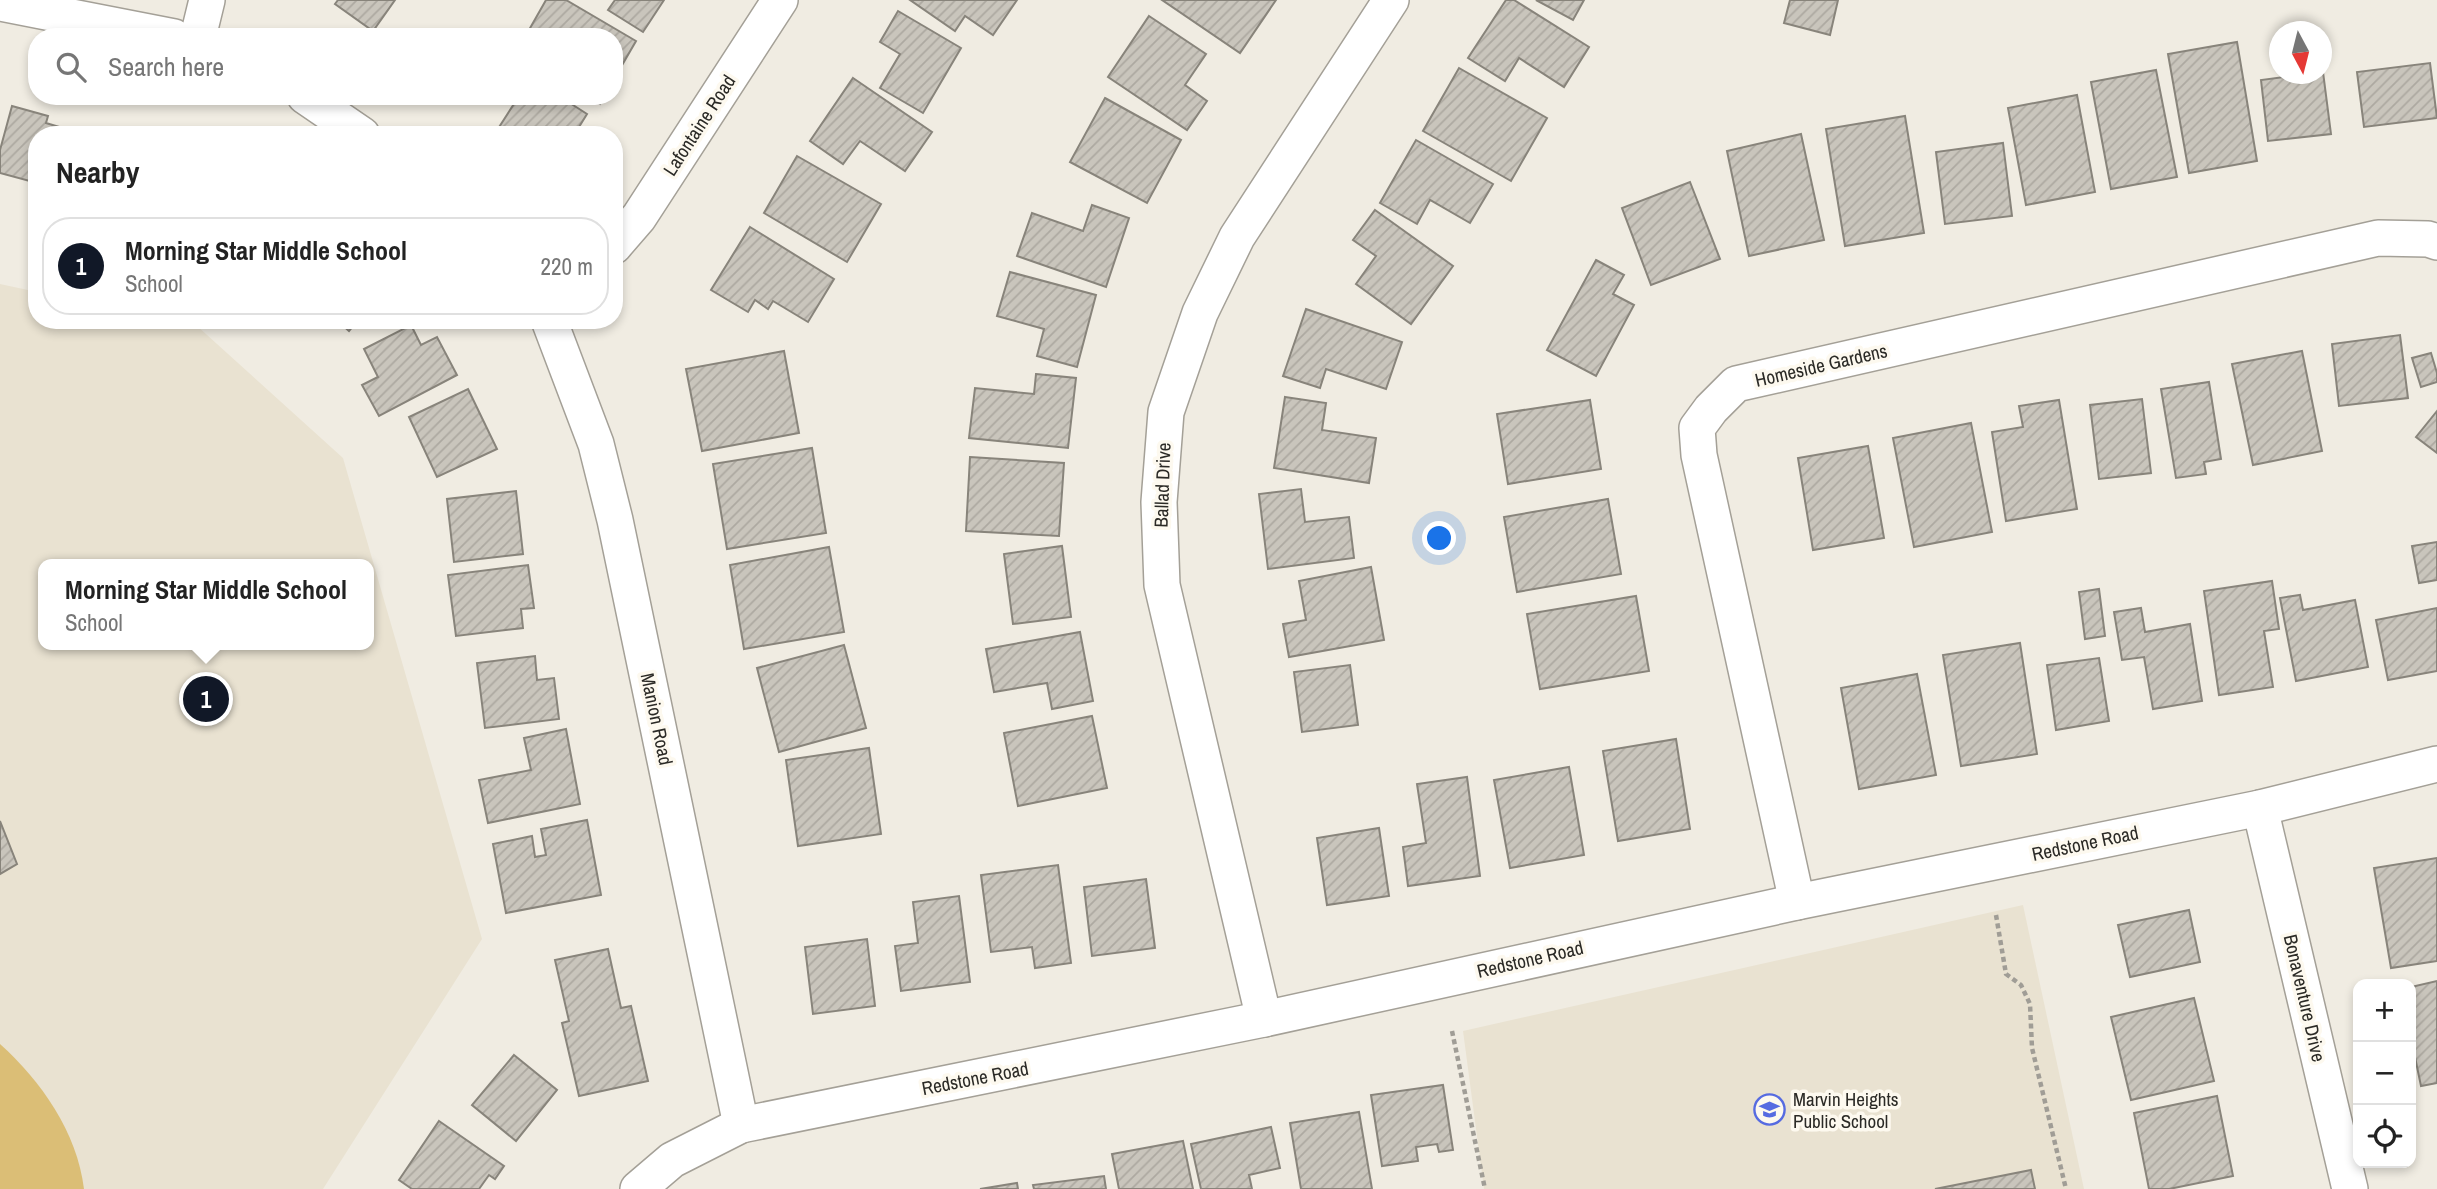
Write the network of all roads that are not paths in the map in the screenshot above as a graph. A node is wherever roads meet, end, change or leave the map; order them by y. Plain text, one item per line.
1 (207, 0) edge
2 (780, 0) edge
3 (1391, 0) edge
4 (0, 3) edge
5 (128, 28) edge
6 (200, 28) edge
7 (318, 105) edge
8 (349, 126) edge
9 (623, 236) edge
10 (2437, 242) edge
11 (553, 329) edge
12 (2437, 764) edge
13 (2260, 808) junction
14 (1797, 902) junction
15 (1264, 1019) junction
16 (741, 1125) junction
17 (638, 1189) edge
18 (2350, 1189) edge

1 - 6 street
2 - 9 street, Lafontaine Road
3 - 15 street, Ballad Drive
4 - 5 street
7 - 8 street
10 - 14 street, Homeside Gardens
11 - 16 street, Manion Road
12 - 13 street, Redstone Road
13 - 14 street, Redstone Road
13 - 18 street, Bonaventure Drive
14 - 15 street, Redstone Road
15 - 16 street, Redstone Road
16 - 17 street, Redstone Road

